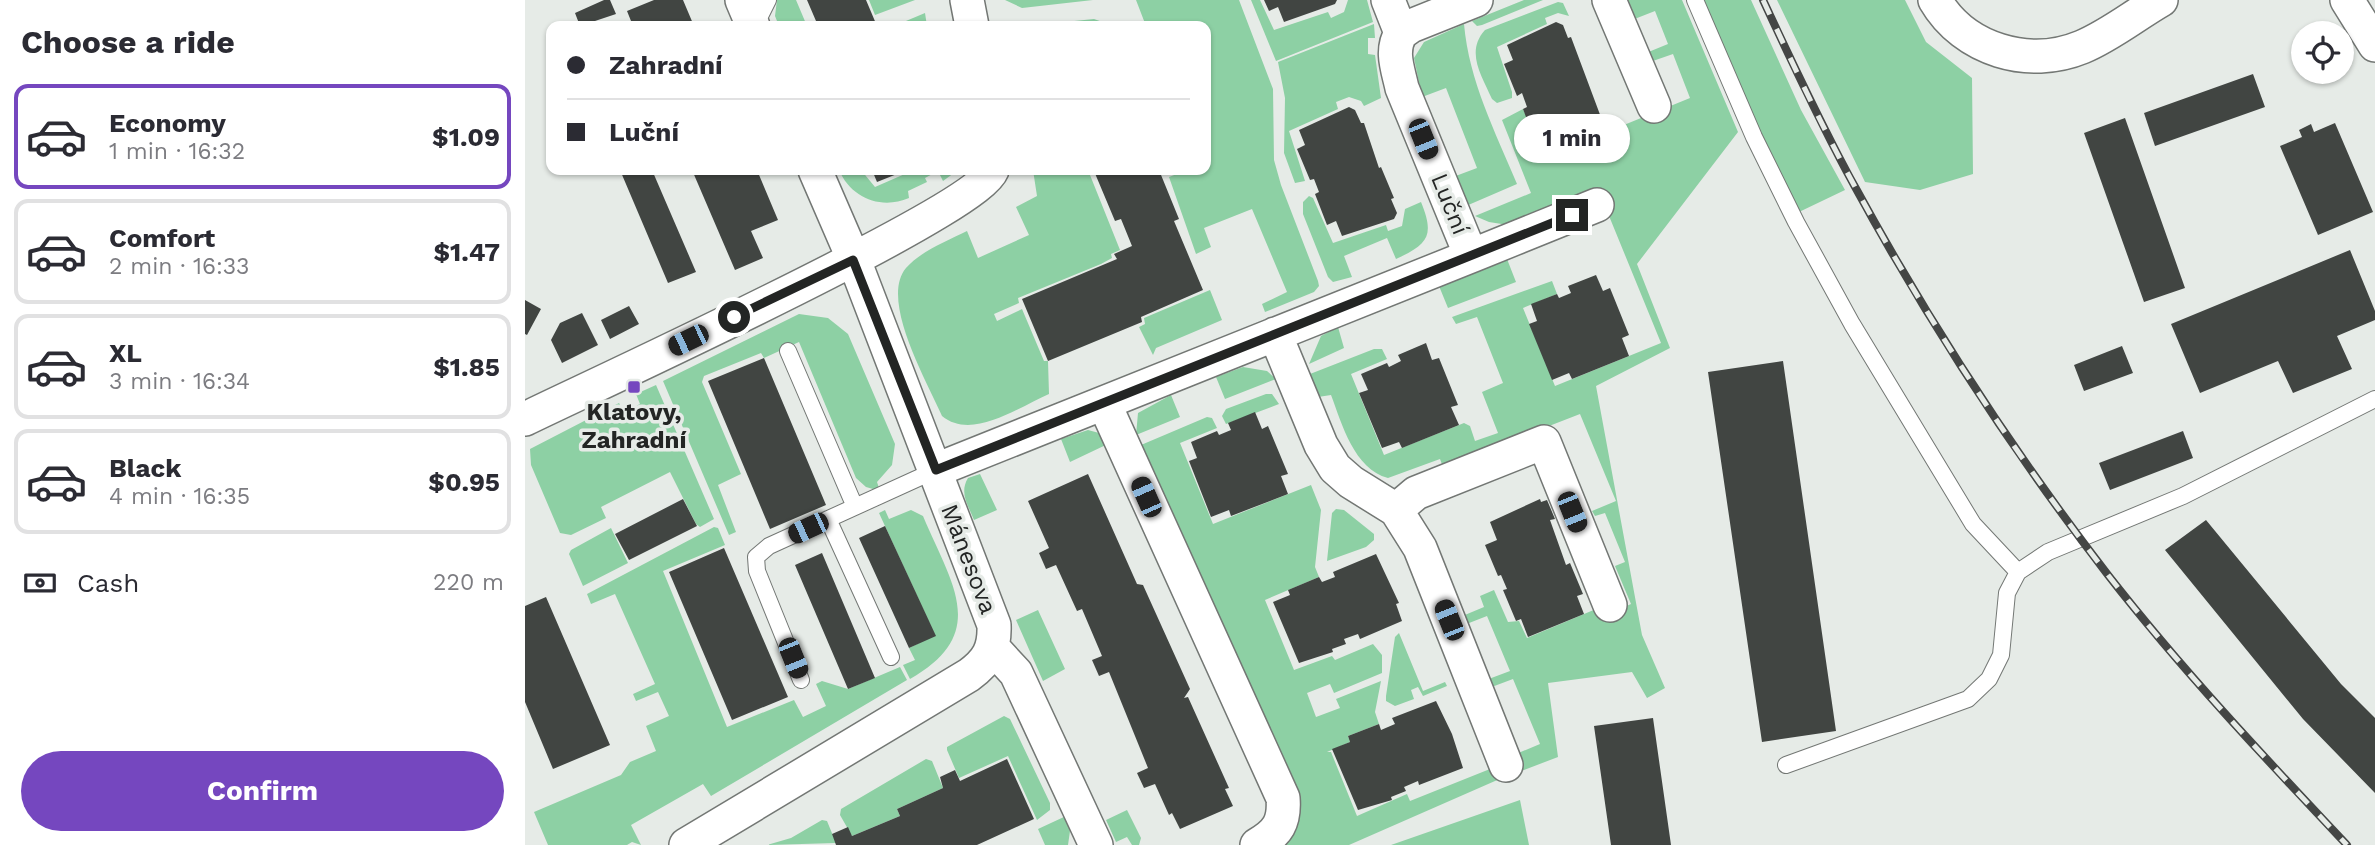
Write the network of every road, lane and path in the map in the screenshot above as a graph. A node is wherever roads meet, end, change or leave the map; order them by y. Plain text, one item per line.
1 (742, 0) edge
2 (768, 0) edge
3 (967, 0) edge
4 (1388, 0) edge
5 (1476, 0) edge
6 (1609, 0) edge
7 (1695, 0) edge
8 (1935, 0) edge
9 (2161, 0) edge
10 (2347, 0) edge
11 (752, 21) edge
12 (757, 21) edge
13 (971, 21) edge
14 (1401, 33) junction
15 (2375, 46) edge
16 (1654, 106) dead end
17 (817, 175) edge
18 (988, 175) edge
19 (1597, 205) dead end
20 (1471, 256) junction
21 (853, 260) junction
22 (1275, 334) junction
23 (788, 351) dead end
24 (2375, 399) edge
25 (1104, 402) junction
26 (525, 419) edge
27 (936, 470) junction
28 (855, 507) junction
29 (1396, 510) junction
30 (828, 519) junction
31 (2018, 572) junction
32 (1610, 605) dead end
33 (993, 648) junction
34 (891, 657) dead end
35 (801, 680) dead end
36 (1506, 765) dead end
37 (1786, 765) dead end
38 (734, 832) edge
39 (686, 845) edge
40 (1096, 845) edge
41 (1257, 845) edge

1 - 11 street
2 - 12 lane
3 - 13 street
4 - 14 street, Luční
5 - 14 street
6 - 16 street
7 - 31 lane
8 - 9 street
10 - 15 street
14 - 20 street, Luční
17 - 21 street, Mánesova
18 - 21 street
19 - 20 street, Luční
20 - 22 street, Luční
21 - 26 street
21 - 27 street, Mánesova
22 - 25 street, Luční
22 - 29 street
23 - 28 lane
24 - 31 lane
25 - 27 street, Luční
25 - 41 street
27 - 28 lane
27 - 33 street, Mánesova
28 - 30 lane
29 - 32 street
29 - 36 street
30 - 34 lane
30 - 35 lane
31 - 37 lane
33 - 38 street, Mánesova
33 - 40 street
38 - 39 street, Mánesova

